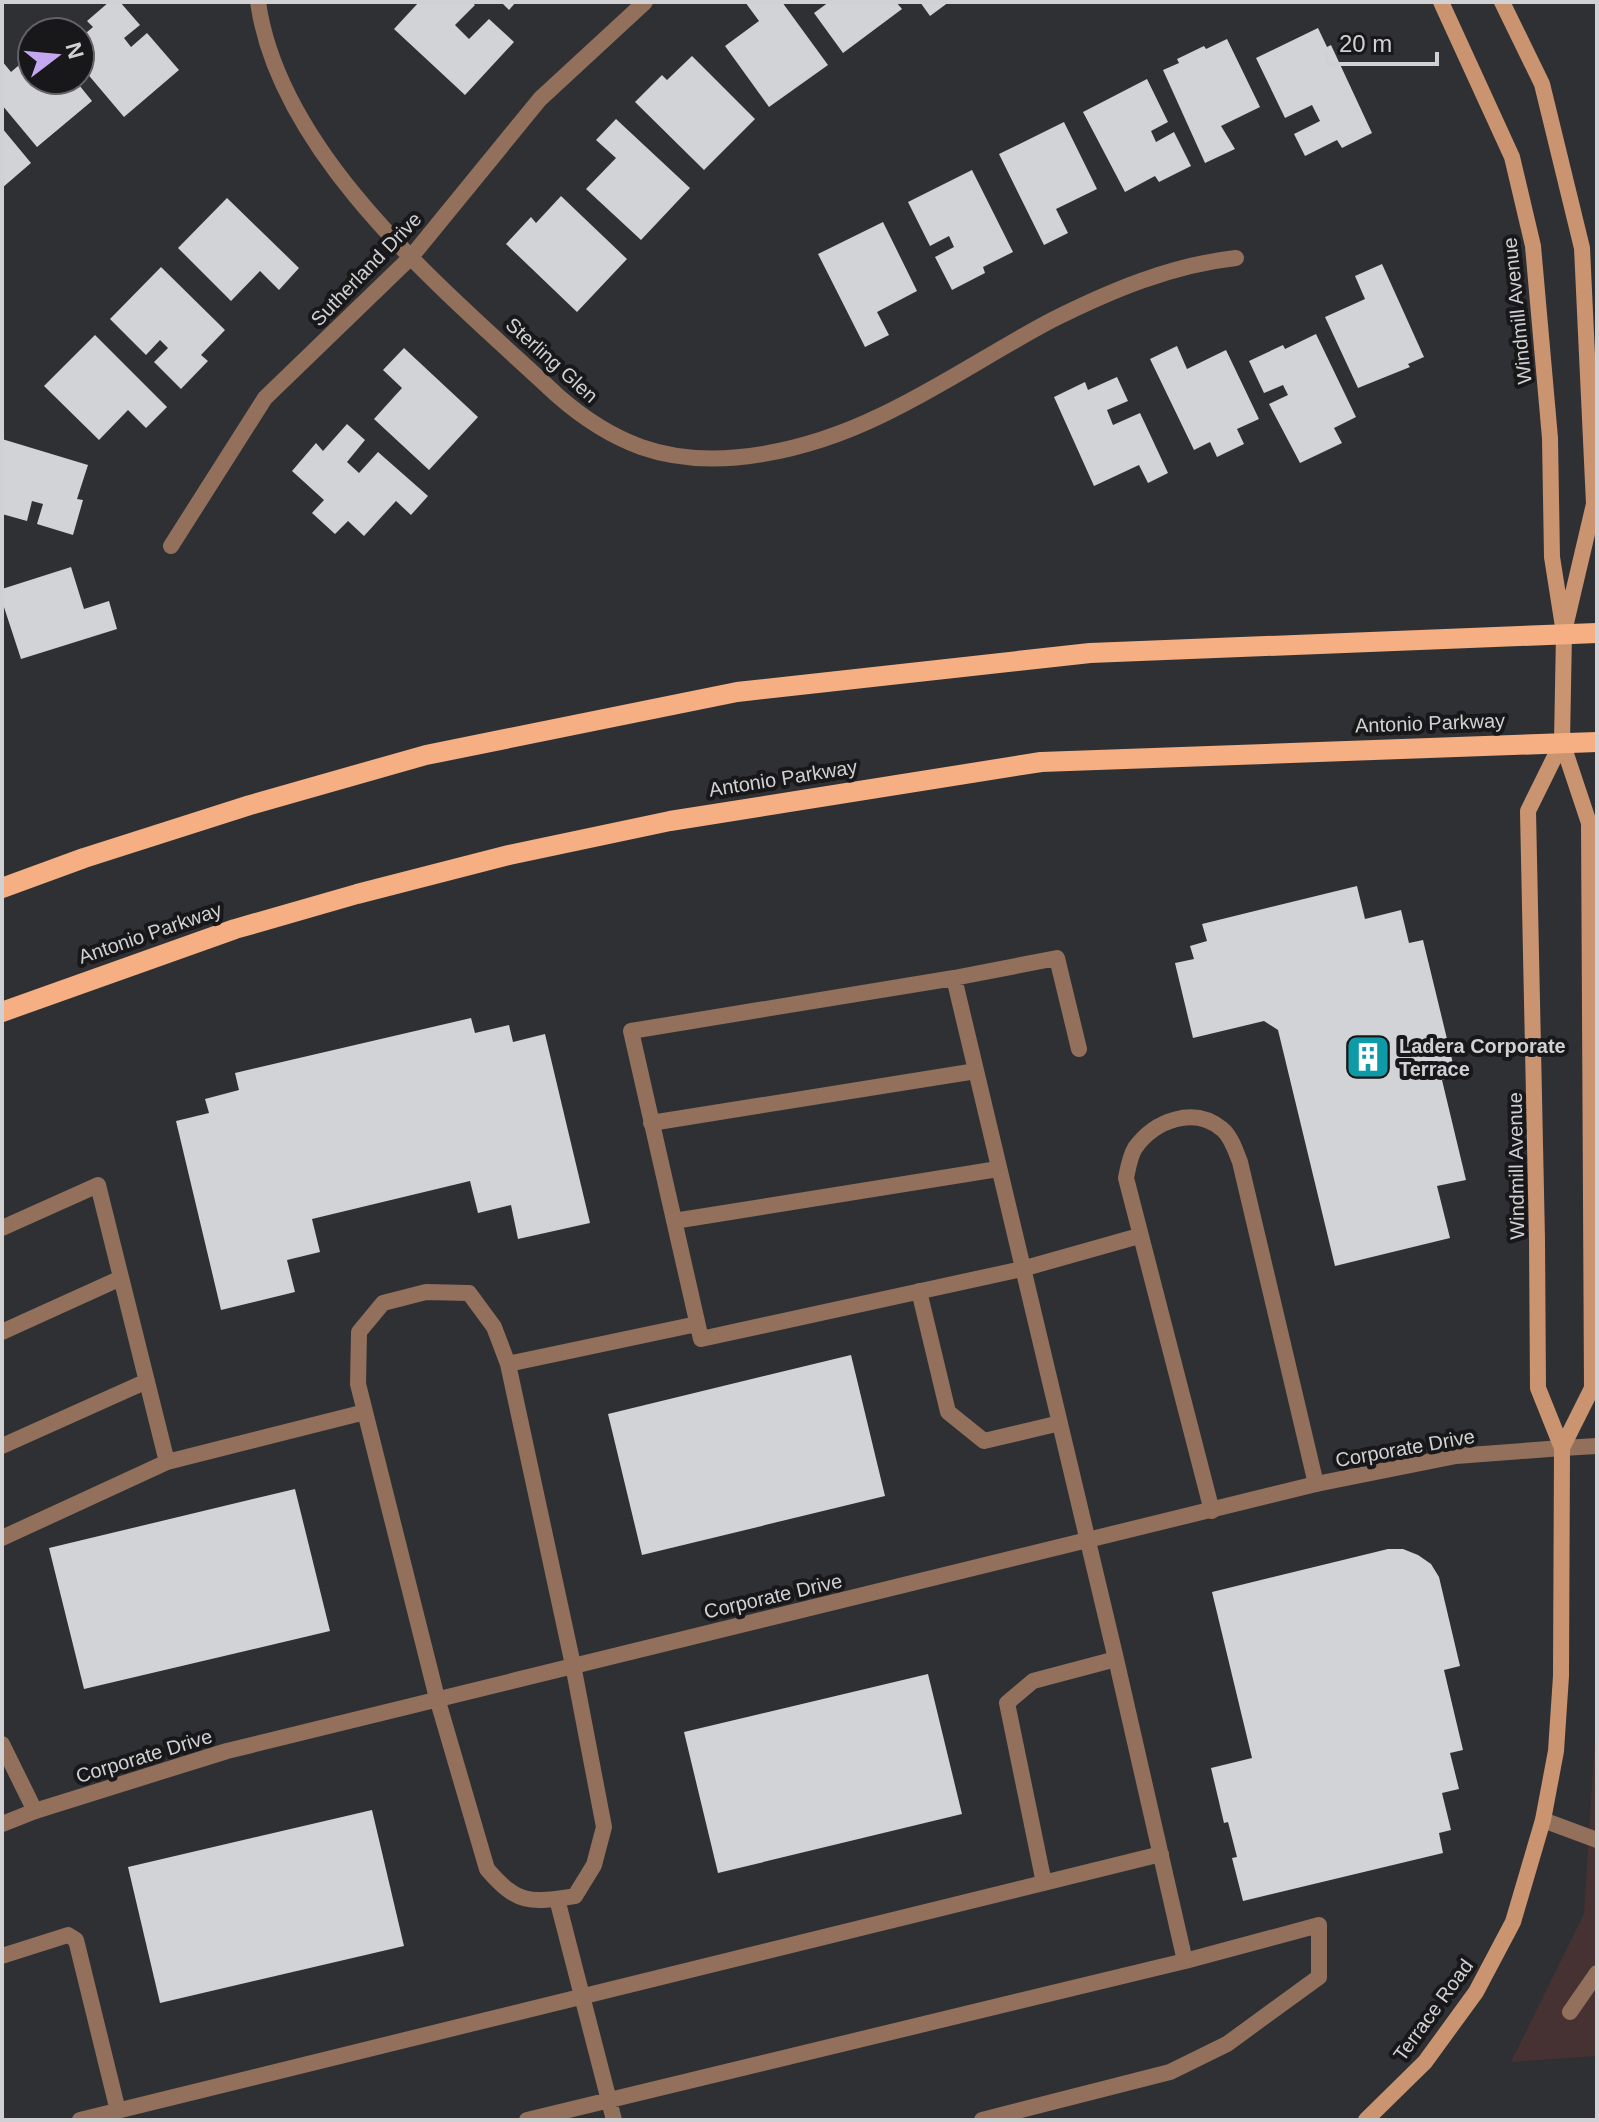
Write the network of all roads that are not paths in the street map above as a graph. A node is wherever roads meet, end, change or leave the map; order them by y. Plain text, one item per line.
1 (258, 2) edge
2 (645, 2) edge
3 (1441, 2) edge
4 (1502, 2) edge
5 (411, 257) junction
6 (1236, 258) dead end
7 (171, 546) dead end
8 (1564, 633) junction
9 (1597, 633) edge
10 (1562, 742) junction
11 (1597, 742) edge
12 (2, 888) edge
13 (954, 978) junction
14 (2, 1012) edge
15 (1079, 1049) dead end
16 (976, 1071) junction
17 (651, 1123) junction
18 (998, 1169) junction
19 (674, 1221) junction
20 (2, 1228) edge
21 (1139, 1236) junction
22 (1022, 1269) junction
23 (121, 1278) junction
24 (919, 1291) junction
25 (697, 1324) junction
26 (2, 1332) edge
27 (508, 1364) junction
28 (147, 1381) junction
29 (365, 1412) junction
30 (1060, 1423) junction
31 (2, 1446) edge
32 (1597, 1446) edge
33 (1562, 1448) junction
34 (167, 1462) junction
35 (1316, 1484) junction
36 (1212, 1511) junction
37 (2, 1538) edge
38 (1088, 1542) junction
39 (1116, 1659) junction
40 (573, 1665) junction
41 (437, 1698) junction
42 (2, 1744) edge
43 (35, 1811) junction
44 (1543, 1820) junction
45 (2, 1824) edge
46 (1597, 1840) edge
47 (1161, 1854) junction
48 (1044, 1883) junction
49 (557, 1899) junction
50 (2, 1956) edge
51 (1185, 1961) junction
52 (1597, 1973) edge
53 (581, 1997) junction
54 (1570, 2012) dead end
55 (610, 2100) junction
56 (118, 2111) junction
57 (1029, 2114) edge
58 (80, 2120) edge
59 (527, 2120) edge
60 (614, 2120) edge
61 (982, 2120) edge
62 (1366, 2120) edge

1 - 5 street, Sterling Glen
2 - 5 street, Sutherland Drive
3 - 8 street, Windmill Avenue
4 - 8 street, Windmill Avenue
5 - 6 street, Sterling Glen
5 - 7 street, Sutherland Drive
8 - 9 main road
8 - 10 street, Windmill Avenue
8 - 12 main road
10 - 11 main road, Antonio Parkway
10 - 14 main road, Antonio Parkway
10 - 33 street, Windmill Avenue
10 - 33 street, Windmill Avenue
13 - 15 street
13 - 16 street
13 - 17 street
16 - 17 street
16 - 18 street
17 - 19 street
18 - 19 street
18 - 22 street
19 - 25 street
20 - 23 street
21 - 22 street
21 - 35 street
21 - 36 street
22 - 24 street
22 - 30 street
23 - 26 street
23 - 28 street
24 - 25 street
24 - 30 street
25 - 27 street
27 - 29 street
27 - 40 street
28 - 31 street
28 - 34 street
29 - 34 street
29 - 41 street
30 - 38 street
32 - 33 street, Corporate Drive
33 - 35 street, Corporate Drive
33 - 44 street, Windmill Avenue
34 - 37 street
35 - 36 street, Corporate Drive
36 - 38 street, Corporate Drive
38 - 39 street
38 - 40 street, Corporate Drive
39 - 47 street
39 - 48 street
40 - 41 street, Corporate Drive
40 - 49 street
41 - 43 street, Corporate Drive
41 - 49 street
42 - 43 street
43 - 45 street, Corporate Drive
44 - 46 street
44 - 62 street, Terrace Road
47 - 48 street
47 - 51 street
48 - 53 street
49 - 53 street
50 - 56 street
51 - 55 street
51 - 57 street
52 - 54 street
53 - 55 street
53 - 56 street
55 - 59 street
55 - 60 street
56 - 58 street
57 - 61 street

